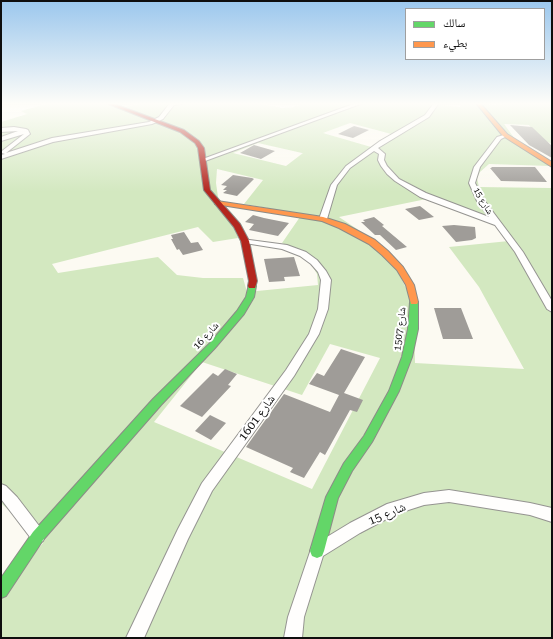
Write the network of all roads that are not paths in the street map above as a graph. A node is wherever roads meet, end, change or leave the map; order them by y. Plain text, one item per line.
1 (20, 133) edge
2 (27, 133) edge
3 (91, 133) edge
4 (185, 133) edge
5 (278, 133) edge
6 (399, 133) edge
7 (505, 135) joint
8 (1, 139) edge
9 (375, 148) junction
10 (1, 153) edge
11 (1, 157) edge
12 (203, 160) junction
13 (552, 165) edge
14 (217, 204) junction
15 (322, 220) junction
16 (497, 223) junction
17 (246, 241) junction
18 (552, 309) edge
19 (1, 490) edge
20 (552, 515) edge
21 (38, 536) junction
22 (317, 550) junction
23 (1, 591) edge
24 (135, 638) edge
25 (293, 638) edge

1 - 8 street
2 - 10 street
3 - 11 street
4 - 12 street, شارع 16
5 - 12 street
6 - 9 street
7 - 13 street
7 - 16 street, شارع 15
9 - 15 street
9 - 16 street
12 - 14 street, شارع 16
14 - 15 street, شارع 1507
14 - 17 street, شارع 16
15 - 22 street, شارع 1507
16 - 18 street, شارع 15
17 - 21 street, شارع 16
17 - 24 street, شارع 1601
19 - 21 street
20 - 22 street, شارع 15
21 - 23 street, شارع 16
22 - 25 street

